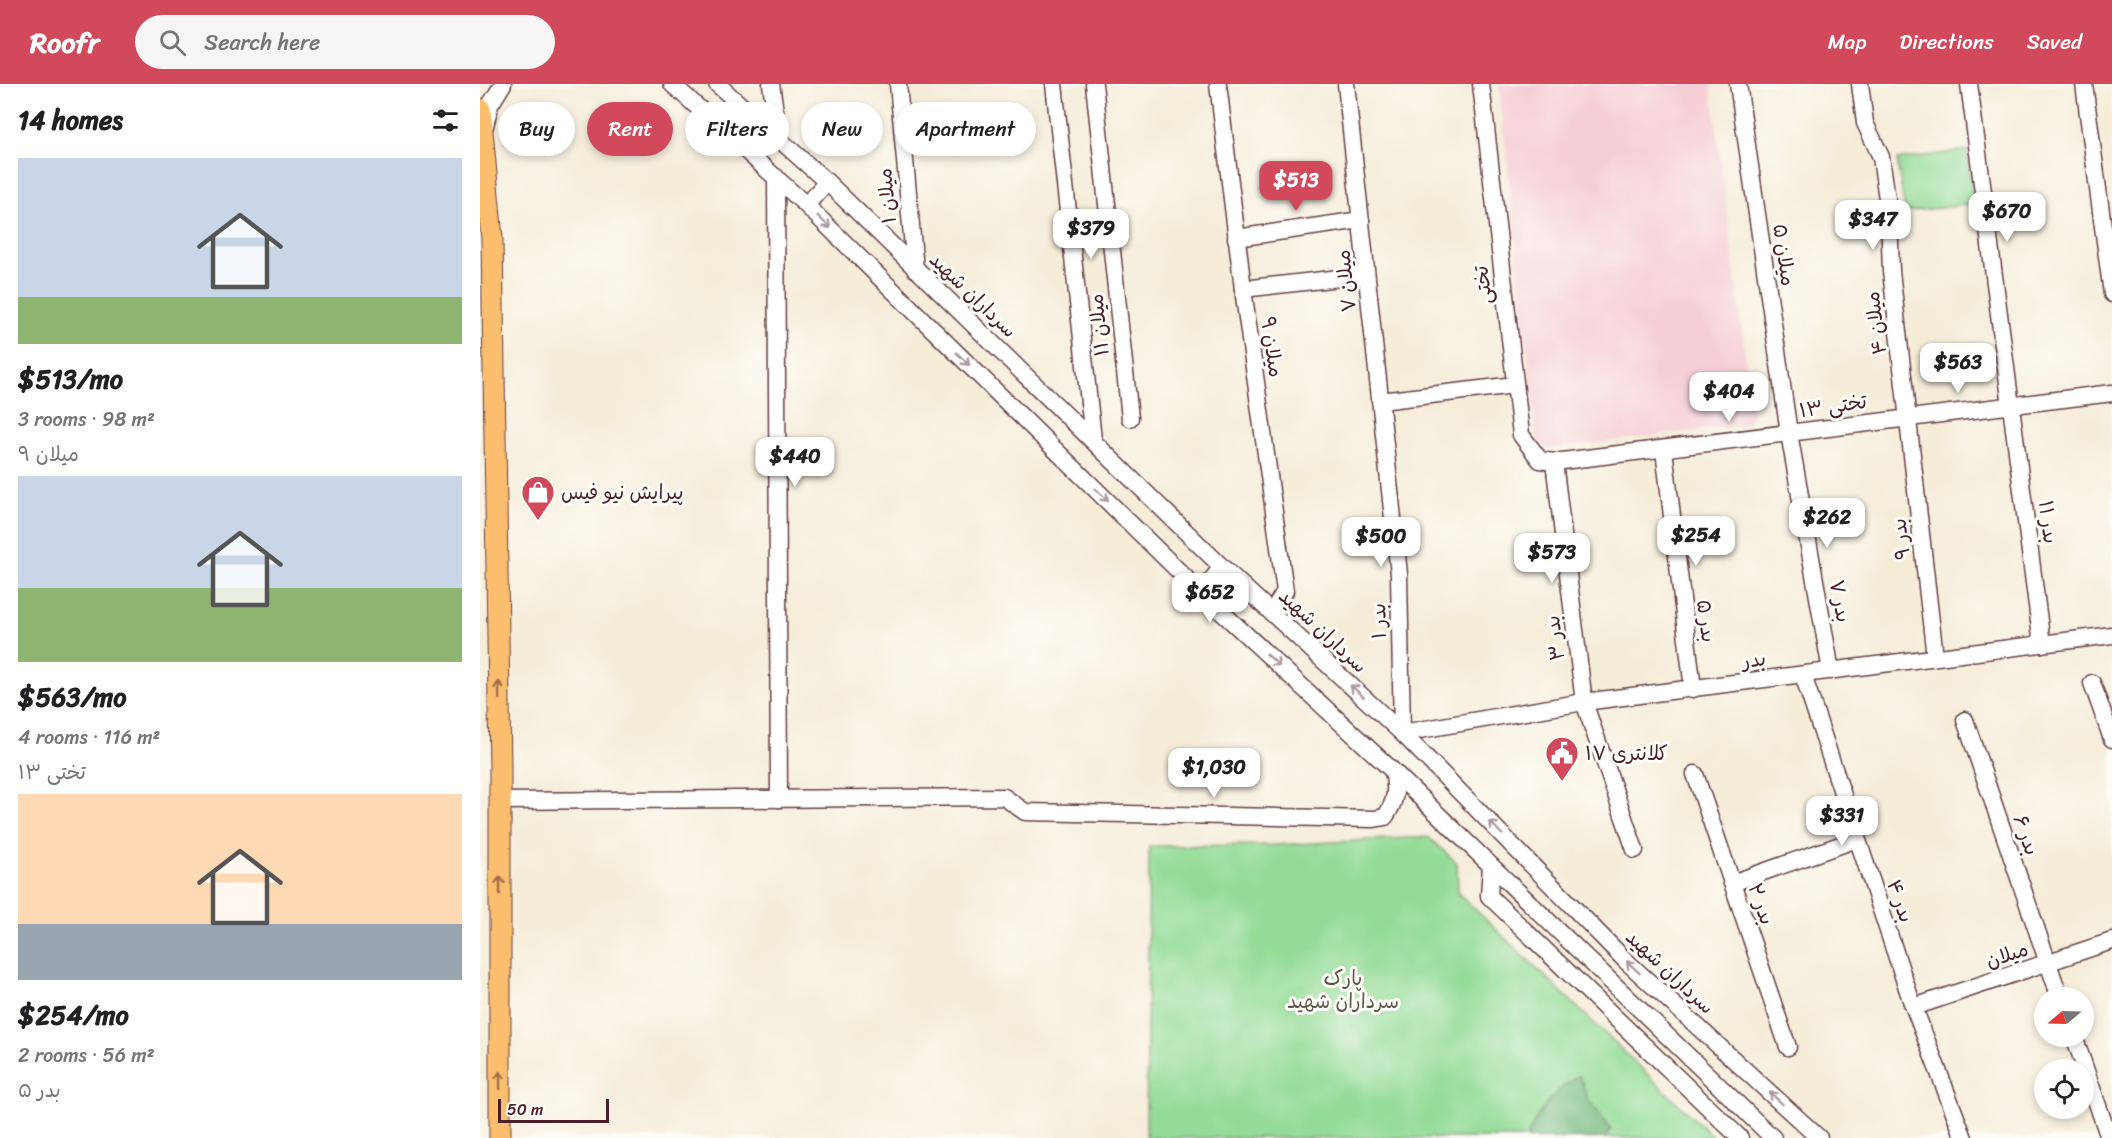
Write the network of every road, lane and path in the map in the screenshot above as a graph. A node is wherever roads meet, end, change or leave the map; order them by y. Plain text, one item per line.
1 (503, 84) edge
2 (672, 84) edge
3 (717, 84) edge
4 (771, 84) edge
5 (898, 84) edge
6 (1054, 84) edge
7 (1094, 84) edge
8 (1218, 84) edge
9 (1346, 84) edge
10 (1481, 84) edge
11 (1738, 84) edge
12 (1860, 84) edge
13 (1969, 84) edge
14 (2084, 84) edge
15 (738, 102) edge
16 (774, 102) edge
17 (480, 110) edge
18 (789, 147) edge
19 (485, 148) junction
20 (776, 177) junction
21 (827, 182) junction
22 (806, 205) junction
23 (1361, 220) junction
24 (1236, 238) junction
25 (915, 269) junction
26 (1366, 275) junction
27 (1243, 289) junction
28 (2112, 294) edge
29 (1515, 385) junction
30 (2112, 393) edge
31 (1380, 401) junction
32 (2011, 406) junction
33 (1908, 417) junction
34 (1130, 418) dead end
35 (1789, 433) junction
36 (1094, 439) junction
37 (1664, 450) junction
38 (1554, 462) junction
39 (1222, 567) junction
40 (1202, 593) junction
41 (1272, 612) junction
42 (2112, 635) edge
43 (2042, 644) junction
44 (1935, 657) junction
45 (1831, 671) junction
46 (1803, 675) junction
47 (2092, 683) dead end
48 (1693, 690) junction
49 (1584, 702) junction
50 (1965, 720) dead end
51 (1402, 733) junction
52 (2112, 740) edge
53 (490, 768) edge
54 (1393, 771) junction
55 (1695, 774) dead end
56 (779, 799) junction
57 (500, 801) junction
58 (1857, 838) junction
59 (1635, 850) dead end
60 (1491, 866) junction
61 (1732, 883) junction
62 (2112, 941) edge
63 (2048, 964) junction
64 (2056, 987) edge
65 (1914, 1007) junction
66 (1788, 1047) dead end
67 (2078, 1047) edge
68 (500, 1138) edge
69 (1740, 1138) edge
70 (1773, 1138) edge
71 (1819, 1138) edge
72 (1964, 1138) edge
73 (2109, 1138) edge

1 - 19 street
2 - 20 street
3 - 15 street, سرداران شهید
4 - 16 street
5 - 25 street, میلان ۱
6 - 36 street
7 - 34 street, میلان ۱۱
8 - 24 street, میلان ۹
9 - 23 street, میلان ۷
10 - 29 street, تختی
11 - 35 street, میلان ۵
12 - 33 street, میلان ۴
13 - 32 street, بدر ۱۱
14 - 28 street
17 - 19 main road
18 - 21 street, سرداران شهید
53 -> 19 main road
20 - 22 street
20 - 56 street
21 - 22 street
21 - 25 street, سرداران شهید
22 -> 40 street
23 - 24 street
23 - 26 street, میلان ۷
24 - 27 street, میلان ۹
25 - 36 street, سرداران شهید
26 - 27 street
26 - 31 street, میلان ۷
27 - 41 street, میلان ۹
29 - 31 street
29 - 38 street, تختی
30 - 32 street, تختی ۱۳
31 - 51 street, بدر ۱
32 - 33 street, تختی ۱۳
32 - 43 street, بدر ۱۱
33 - 35 street, تختی ۱۳
33 - 44 street, بدر ۹
35 - 37 street, تختی ۱۳
35 - 45 street, بدر ۷
36 - 39 street, سرداران شهید
37 - 38 street, تختی ۱۳
37 - 48 street, بدر ۵
38 - 49 street, بدر ۳
39 - 40 street
39 - 41 street, سرداران شهید
40 -> 54 street
51 -> 41 street, سرداران شهید
42 - 43 street, بدر
43 - 44 street, بدر
44 - 45 street, بدر
45 - 46 street, بدر
46 - 48 street, بدر
46 - 58 street, بدر ۴
47 - 52 street
48 - 49 street, بدر
49 - 51 street, بدر
49 - 59 street, بدر ۳
50 - 63 street, بدر ۶
71 -> 51 street, سرداران شهید
53 - 57 main road
54 - 56 street
54 - 60 street
55 - 61 street, بدر ۲
56 - 57 street
68 -> 57 main road
58 - 61 street
58 - 65 street, بدر ۴
60 - 69 street
60 - 70 street
61 - 66 street, بدر ۲
62 - 63 street, میلان
63 - 64 street, بدر ۶
63 - 65 street, میلان
65 - 72 street, بدر ۴
67 - 73 street

